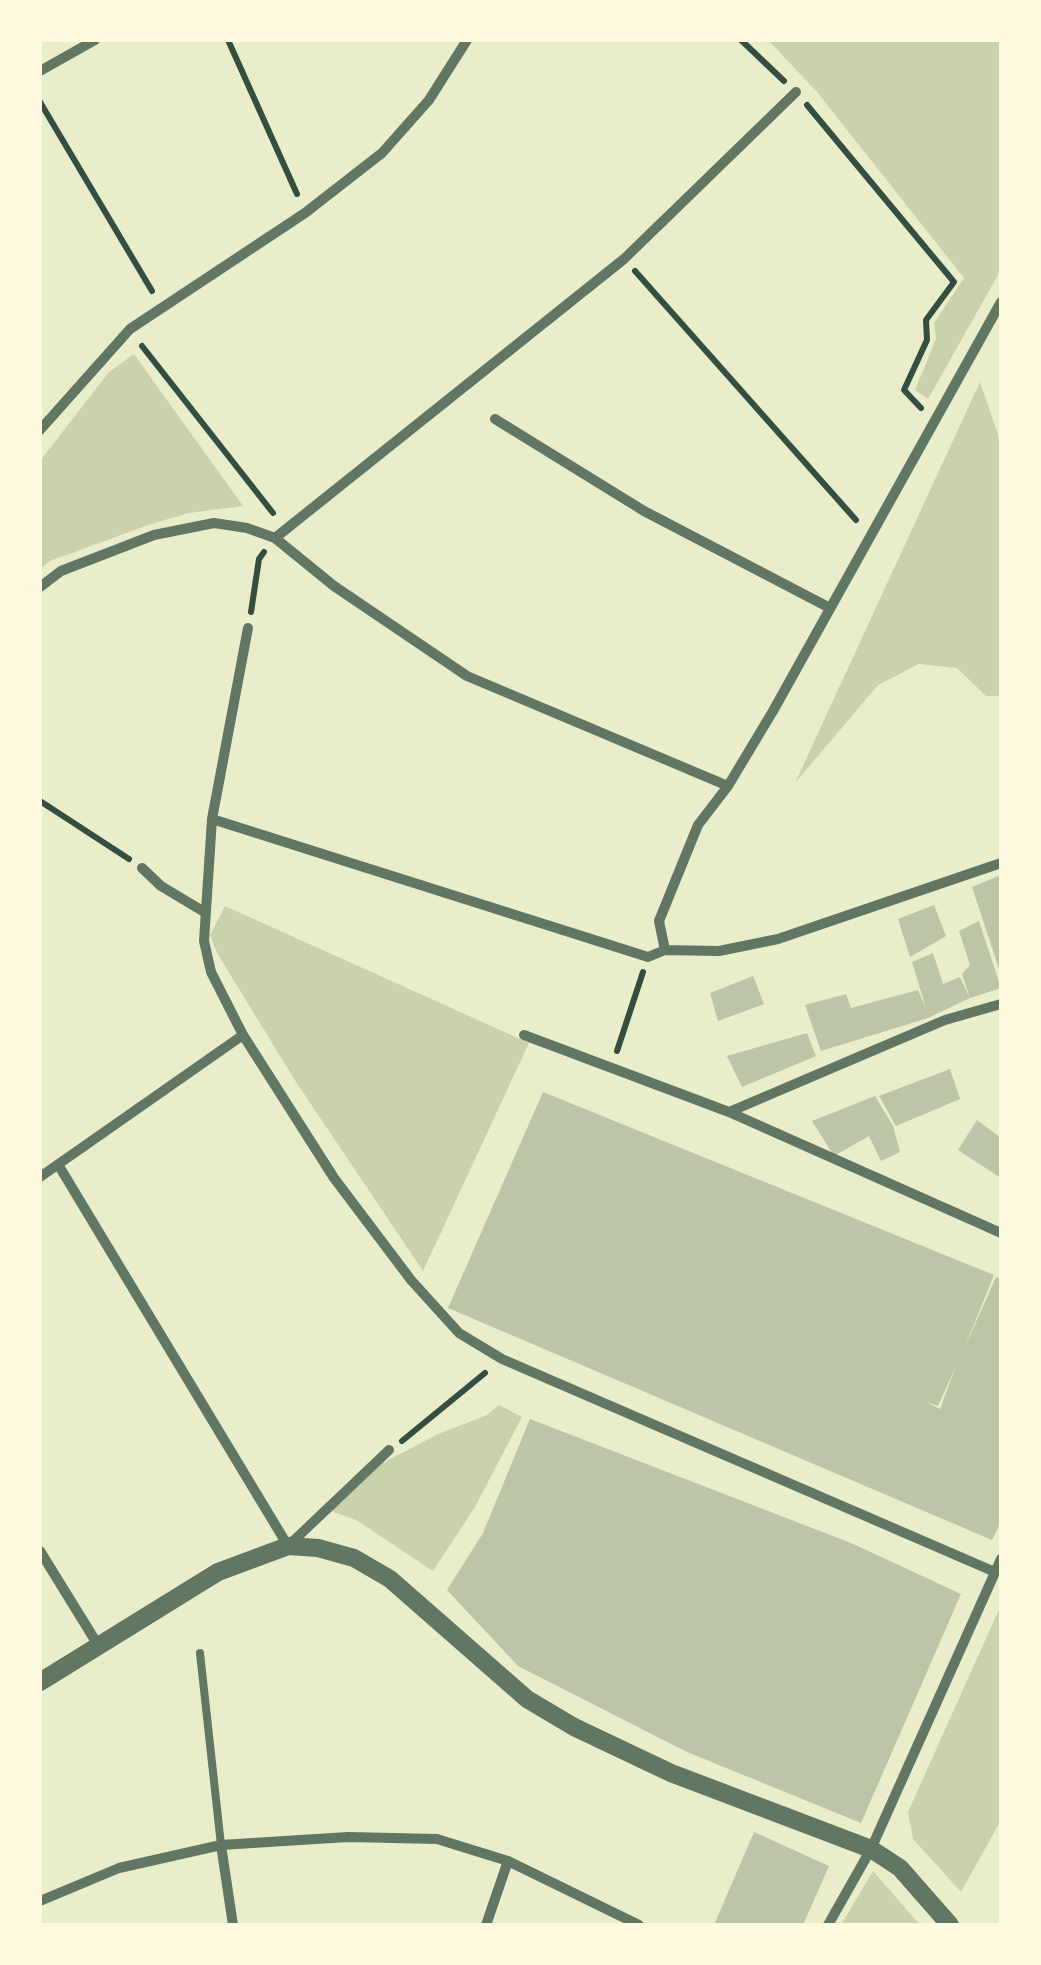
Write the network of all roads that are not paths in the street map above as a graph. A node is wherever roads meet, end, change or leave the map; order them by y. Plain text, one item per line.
1 (96, 40) edge
2 (467, 40) edge
3 (40, 70) edge
4 (796, 92) road end
5 (1001, 302) edge
6 (496, 419) dead end
7 (40, 430) edge
8 (275, 538) junction
9 (40, 586) edge
10 (830, 608) junction
11 (248, 628) road end
12 (728, 786) junction
13 (212, 818) junction
14 (1001, 864) edge
15 (142, 868) road end
16 (206, 913) junction
17 (665, 950) junction
18 (1001, 1004) edge
19 (242, 1035) junction
20 (524, 1035) dead end
21 (729, 1112) junction
22 (59, 1166) junction
23 (40, 1177) edge
24 (1001, 1233) edge
25 (389, 1450) road end
26 (288, 1546) junction
27 (40, 1551) edge
28 (1001, 1559) edge
29 (995, 1572) junction
30 (98, 1645) junction
31 (200, 1653) dead end
32 (40, 1682) edge
33 (222, 1845) junction
34 (870, 1849) junction
35 (508, 1861) junction
36 (40, 1901) edge
37 (234, 1925) edge
38 (486, 1925) edge
39 (639, 1925) edge
40 (828, 1925) edge
41 (950, 1925) edge

1 - 3 street
2 - 7 street
4 - 8 street
5 - 10 street
6 - 10 street
8 - 9 street
8 - 12 street
10 - 12 street
11 - 13 street
12 - 17 street
13 - 16 street
13 - 17 street
14 - 17 street
15 - 16 street
16 - 19 street
18 - 21 street
19 - 22 street
19 - 29 street
20 - 21 street
21 - 24 street
22 - 23 street
22 - 26 street
25 - 26 street
26 - 30 street
26 - 34 street
27 - 30 street
28 - 29 street
29 - 34 street
30 - 32 street
31 - 33 lane
33 - 35 street
33 - 36 street
33 - 37 street
34 - 40 street
34 - 41 street
35 - 38 street
35 - 39 street

